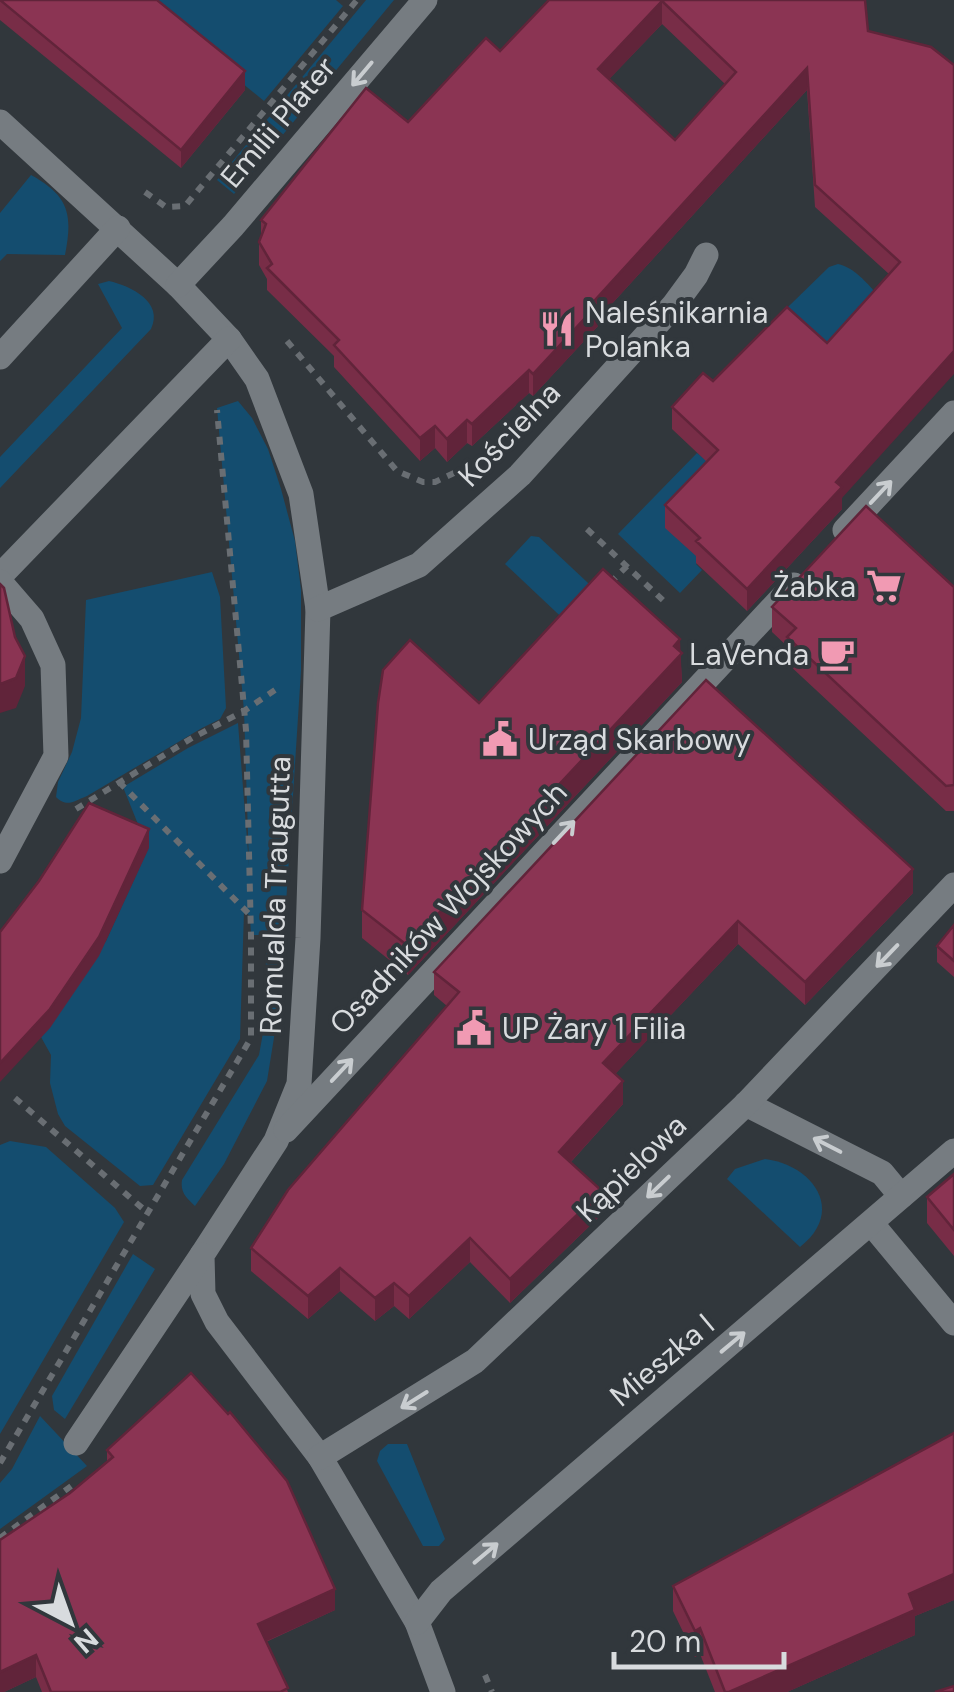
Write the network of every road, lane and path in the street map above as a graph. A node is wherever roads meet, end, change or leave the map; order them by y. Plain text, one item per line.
1 (344, 0) edge
2 (425, 0) edge
3 (354, 3) edge
4 (0, 122) edge
5 (134, 185) dead end
6 (118, 228) junction
7 (706, 255) dead end
8 (178, 285) junction
9 (229, 338) junction
10 (283, 338) dead end
11 (0, 357) edge
12 (216, 408) dead end
13 (954, 413) edge
14 (458, 471) dead end
15 (587, 529) dead end
16 (833, 543) edge
17 (627, 566) junction
18 (806, 572) edge
19 (0, 579) edge
20 (600, 594) edge
21 (668, 605) dead end
22 (318, 609) junction
23 (316, 661) junction
24 (244, 712) junction
25 (119, 782) junction
26 (22, 821) junction
27 (0, 861) edge
28 (954, 885) edge
29 (250, 916) junction
30 (16, 1098) dead end
31 (746, 1104) junction
32 (276, 1141) junction
33 (954, 1151) edge
34 (901, 1196) junction
35 (148, 1213) junction
36 (871, 1223) junction
37 (202, 1255) junction
38 (954, 1323) edge
39 (76, 1443) dead end
40 (320, 1457) junction
41 (0, 1463) edge
42 (417, 1622) junction
43 (481, 1665) dead end
44 (443, 1692) edge
45 (492, 1692) edge

1 - 3 path
2 -> 8 street, Emilii Plater
3 - 5 path
4 - 6 street, Romualda Traugutta
6 - 8 street, Romualda Traugutta
6 - 11 street
7 - 22 street, Kościelna
8 - 9 street, Romualda Traugutta
9 - 19 street
9 - 22 street, Romualda Traugutta
10 - 14 path
12 - 24 path
16 -> 13 street
15 - 17 path
17 - 20 path
17 - 21 path
32 -> 18 street, Osadników Wojskowych
19 - 26 street
22 - 23 street, Romualda Traugutta
23 - 24 path
23 - 32 street, Romualda Traugutta
24 - 25 path
24 - 29 path
25 - 26 path
25 - 29 path
26 - 27 street
28 -> 31 street, Kąpielowa
29 - 35 path
30 - 35 path
34 -> 31 street
31 -> 40 street, Kąpielowa
32 - 37 street, Romualda Traugutta
33 - 34 street, Mieszka I
34 - 36 street, Mieszka I
35 - 41 path
36 - 38 street
42 -> 36 street, Mieszka I
37 - 39 street, Romualda Traugutta
37 - 40 street
40 - 42 street
42 - 44 street
43 - 45 path

